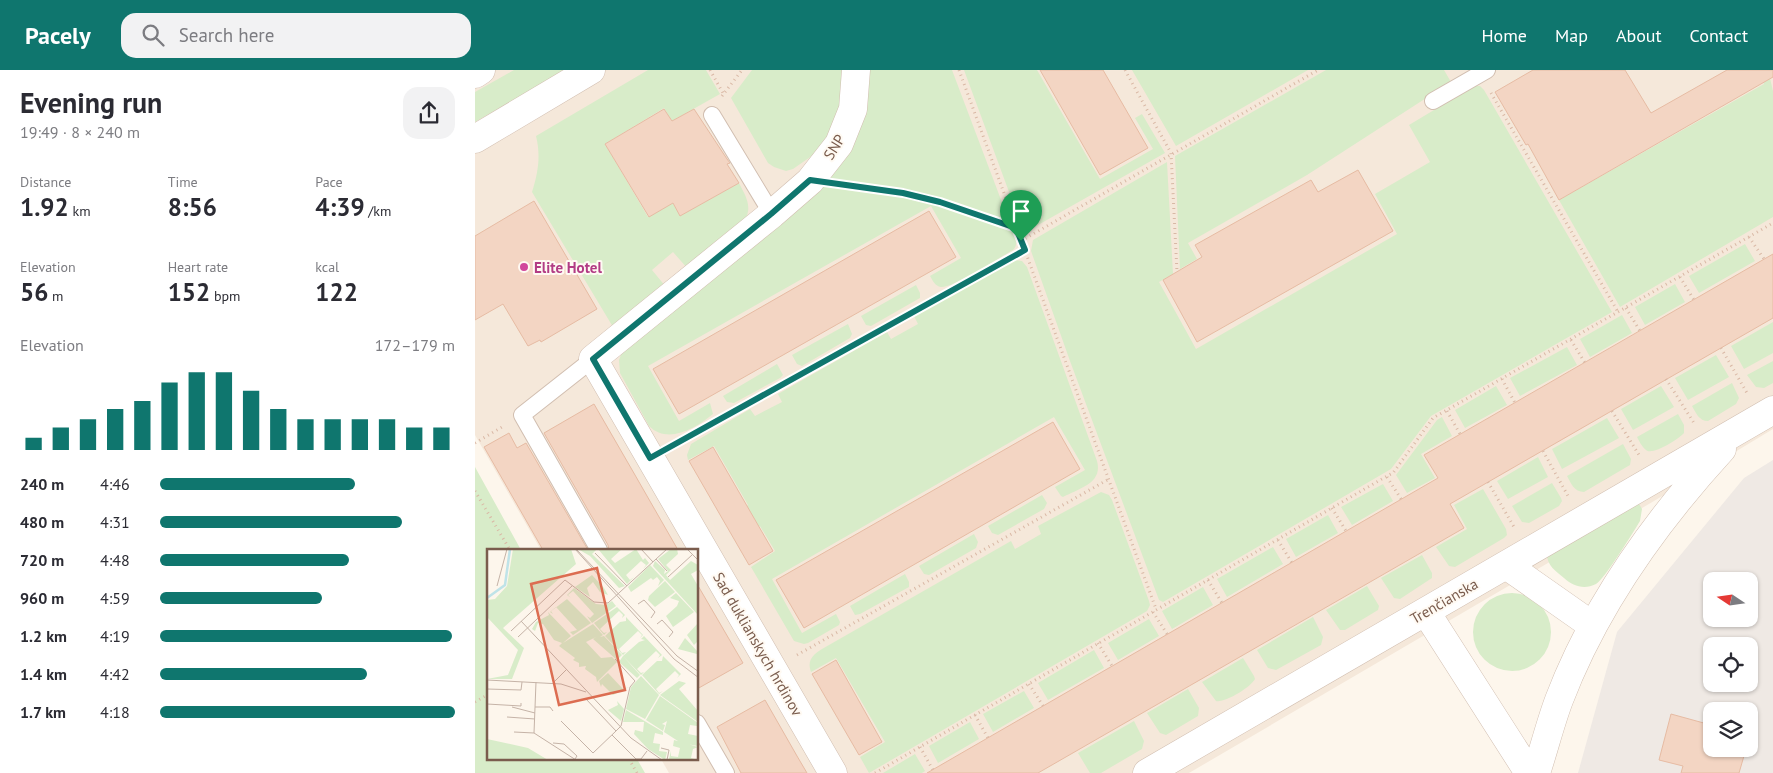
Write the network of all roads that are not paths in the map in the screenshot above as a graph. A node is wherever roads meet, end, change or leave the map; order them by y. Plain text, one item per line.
1 (481, 70) edge
2 (591, 70) edge
3 (856, 70) edge
4 (1484, 72) edge
5 (475, 74) edge
6 (1433, 101) dead end
7 (712, 115) road end
8 (475, 138) edge
9 (771, 214) junction
10 (593, 359) junction
11 (1758, 419) edge
12 (598, 549) edge
13 (1518, 559) junction
14 (1426, 612) junction
15 (1593, 626) junction
16 (699, 726) edge
17 (726, 773) edge
18 (833, 773) edge
19 (1147, 773) edge
20 (1529, 773) edge
21 (1536, 773) edge

1 - 5 street
2 - 8 street
3 - 9 street, SNP
4 - 6 lane
7 - 9 lane
9 - 10 street, SNP
10 - 12 lane
10 - 18 street, Sad duklianskych hrdinov
11 - 13 street, Trenčianska
11 - 15 street
13 - 14 street, Trenčianska
13 - 15 street
14 - 19 street, Trenčianska
14 - 20 street
15 - 21 street
16 - 17 lane

